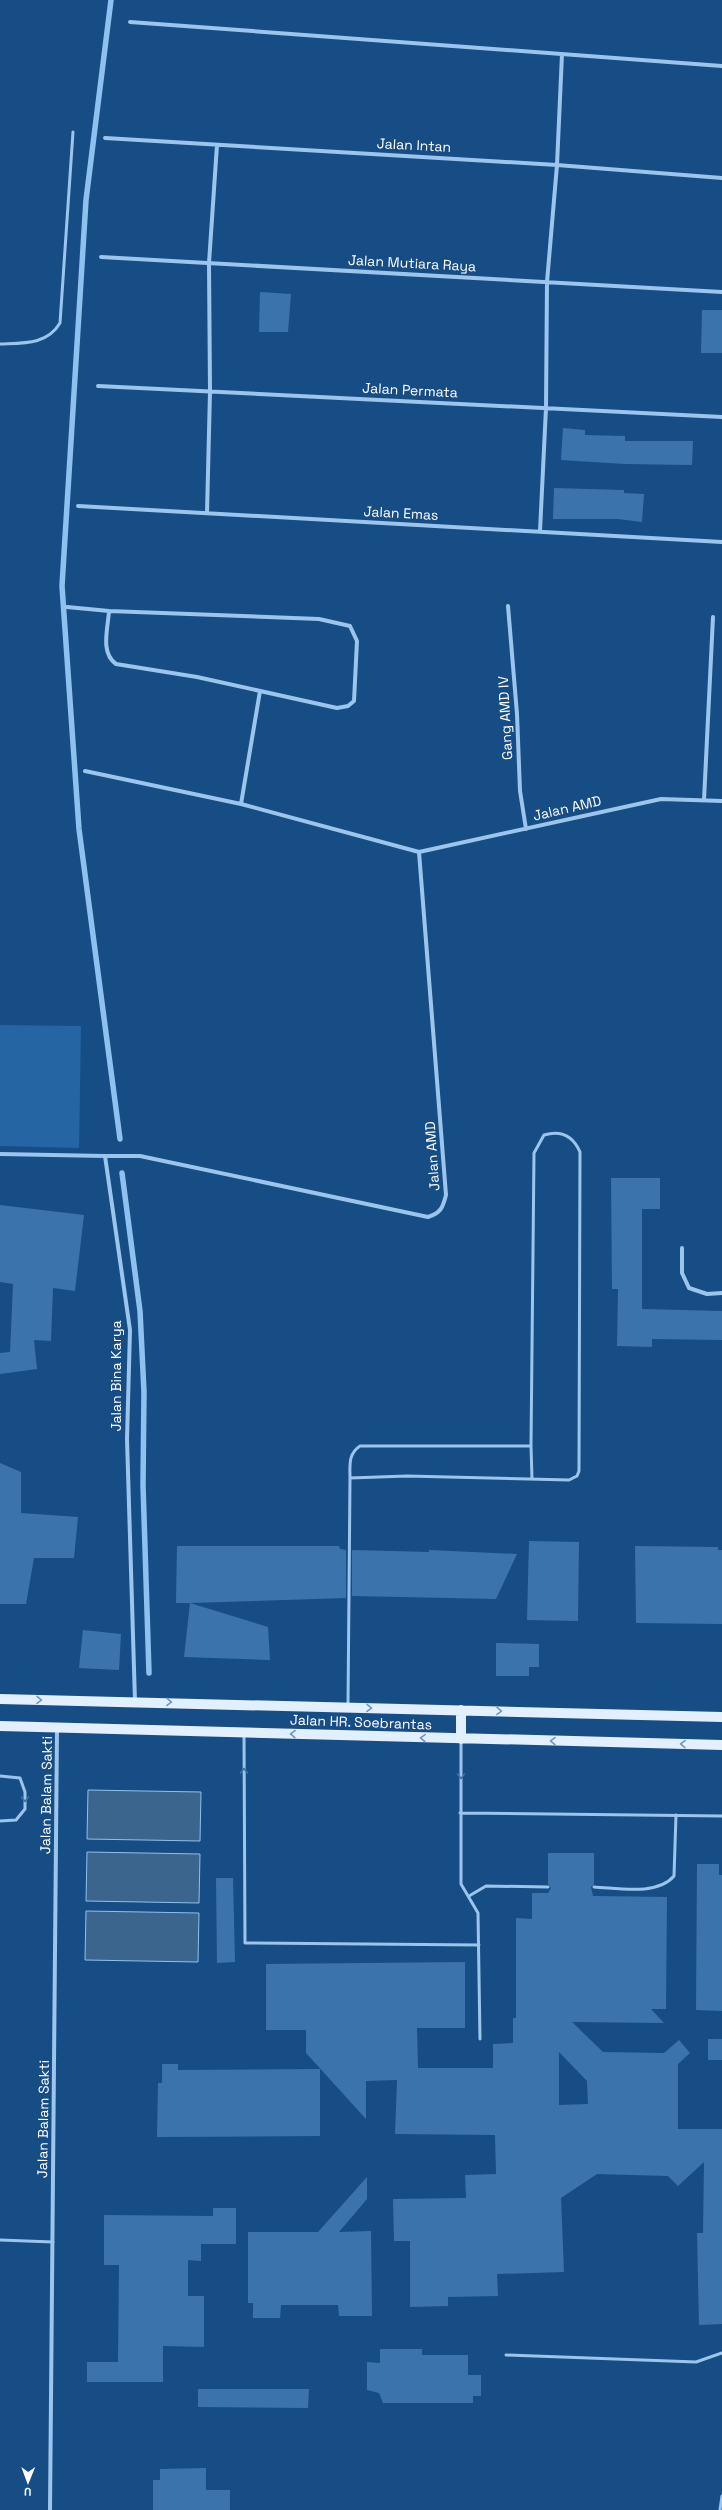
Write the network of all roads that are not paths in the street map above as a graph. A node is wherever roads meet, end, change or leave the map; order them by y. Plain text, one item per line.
1 (130, 22) dead end
2 (562, 54) junction
3 (722, 66) edge
4 (73, 132) dead end
5 (104, 138) dead end
6 (217, 145) junction
7 (557, 165) junction
8 (722, 178) edge
9 (101, 257) dead end
10 (209, 263) junction
11 (547, 282) junction
12 (722, 292) edge
13 (0, 344) edge
14 (98, 386) dead end
15 (210, 392) junction
16 (546, 408) junction
17 (722, 417) edge
18 (78, 506) dead end
19 (207, 513) junction
20 (540, 531) junction
21 (722, 542) edge
22 (508, 606) dead end
23 (67, 607) dead end
24 (109, 611) junction
25 (713, 617) dead end
26 (260, 691) junction
27 (85, 771) dead end
28 (704, 800) junction
29 (722, 801) edge
30 (242, 804) junction
31 (526, 829) junction
32 (419, 852) junction
33 (0, 1154) edge
34 (105, 1156) junction
35 (682, 1248) dead end
36 (722, 1293) edge
37 (531, 1446) junction
38 (350, 1478) junction
39 (532, 1479) junction
40 (0, 1699) edge
41 (135, 1702) junction
42 (348, 1707) junction
43 (461, 1710) junction
44 (722, 1717) edge
45 (0, 1726) edge
46 (57, 1727) junction
47 (244, 1732) junction
48 (461, 1739) junction
49 (722, 1745) edge
50 (0, 1776) edge
51 (460, 1813) junction
52 (676, 1815) junction
53 (722, 1816) edge
54 (0, 1821) edge
55 (548, 1887) dead end
56 (594, 1887) dead end
57 (469, 1896) junction
58 (478, 1945) junction
59 (480, 2039) dead end
60 (0, 2240) edge
61 (53, 2242) junction
62 (722, 2353) edge
63 (506, 2355) dead end
64 (722, 2496) edge
65 (50, 2510) edge
66 (720, 2510) edge

1 - 2 street
2 - 3 street
2 - 7 street
4 - 13 lane
5 - 6 street, Jalan Intan
6 - 7 street, Jalan Intan
6 - 10 street
7 - 8 street, Jalan Intan
7 - 11 street
9 - 10 street, Jalan Mutiara Raya
10 - 11 street, Jalan Mutiara Raya
10 - 15 street
11 - 12 street, Jalan Mutiara Raya
11 - 16 street
14 - 15 street, Jalan Permata
15 - 16 street, Jalan Permata
15 - 19 street
16 - 17 street, Jalan Permata
16 - 20 street
18 - 19 street, Jalan Emas
19 - 20 street, Jalan Emas
20 - 21 street, Jalan Emas
22 - 31 street, Gang AMD IV
23 - 24 street
24 - 26 street
24 - 26 street
25 - 28 street
26 - 30 street
27 - 30 street, Jalan AMD
28 - 29 street, Jalan AMD
28 - 31 street, Jalan AMD
30 - 32 street, Jalan AMD
31 - 32 street, Jalan AMD
32 - 34 street, Jalan AMD
33 - 34 street
34 - 41 street, Jalan Bina Karya
35 - 36 street
37 - 38 lane
37 - 39 lane
37 - 39 lane
38 - 39 lane
38 - 42 lane
40 -> 41 main road, Jalan HR. Soebrantas
41 -> 42 main road, Jalan HR. Soebrantas
42 -> 43 main road, Jalan HR. Soebrantas
43 -> 44 main road, Jalan HR. Soebrantas
43 - 48 main road
45 - 46 main road, Jalan HR. Soebrantas
46 - 47 main road, Jalan HR. Soebrantas
46 - 61 street, Jalan Balam Sakti
48 -> 47 main road, Jalan HR. Soebrantas
58 -> 47 lane
49 -> 48 main road, Jalan HR. Soebrantas
48 -> 51 lane
50 -> 54 lane
51 - 52 lane
51 - 57 lane
52 - 53 lane
52 - 56 lane
55 - 57 lane
57 - 58 lane
58 - 59 lane
60 - 61 lane
61 - 65 street, Jalan Balam Sakti
62 - 63 lane
64 - 66 lane

